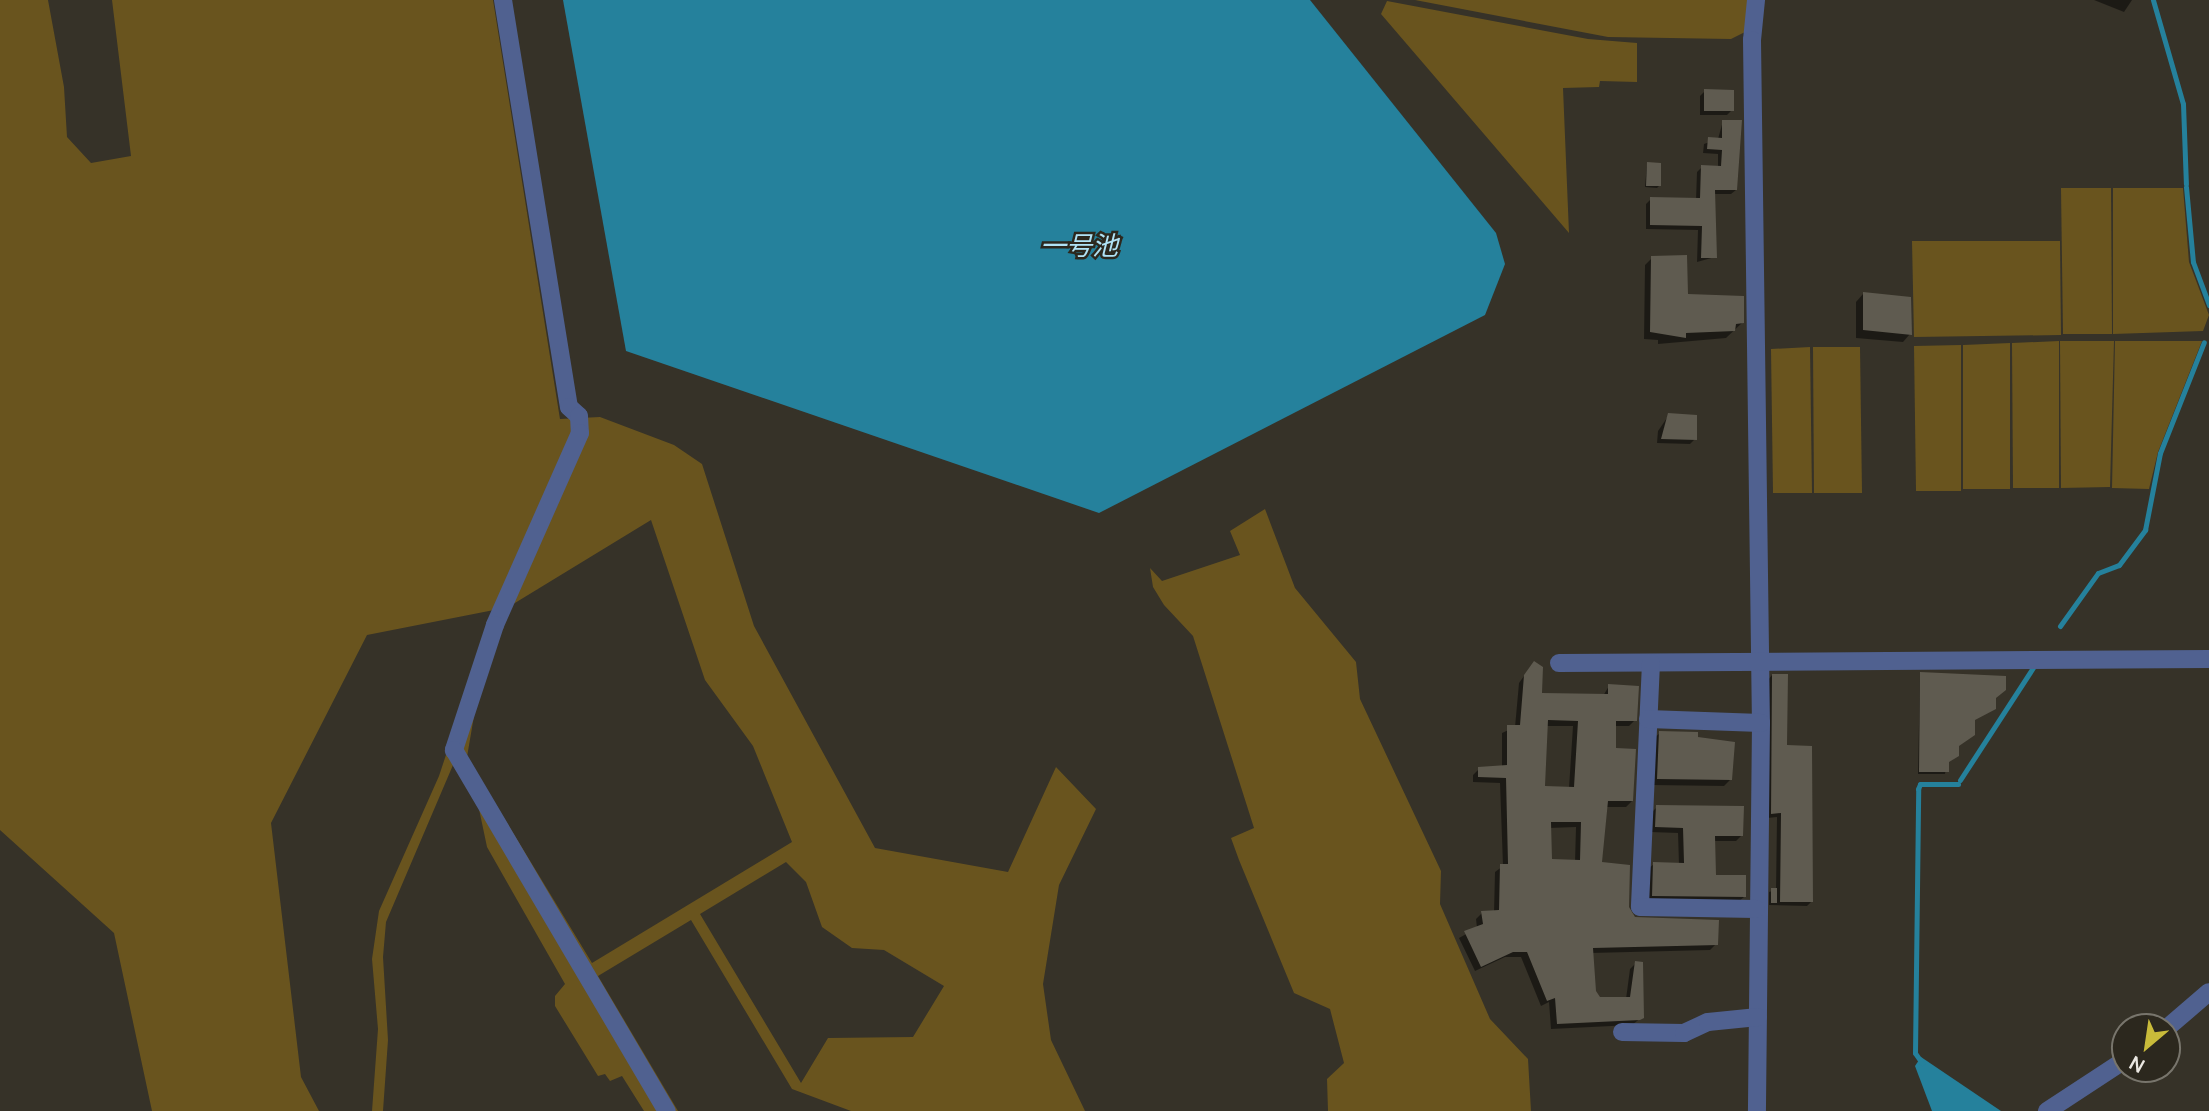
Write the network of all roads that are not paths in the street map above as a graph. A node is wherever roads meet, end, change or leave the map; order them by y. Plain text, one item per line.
1 (503, 0) edge
2 (1756, 0) edge
3 (2209, 659) edge
4 (1559, 663) dead end
5 (1651, 663) junction
6 (1759, 663) junction
7 (1648, 719) junction
8 (1760, 723) junction
9 (1756, 909) junction
10 (2209, 992) edge
11 (2181, 1016) edge
12 (1758, 1017) junction
13 (1622, 1032) dead end
14 (2111, 1069) edge
15 (667, 1111) edge
16 (1757, 1111) edge
17 (2048, 1111) edge

1 - 15 street
2 - 6 street
3 - 6 street
4 - 5 street
5 - 6 street
5 - 7 street
6 - 8 street
7 - 8 street
7 - 9 street
8 - 9 street
9 - 12 street
10 - 11 street
12 - 13 street
12 - 16 street
14 - 17 street

